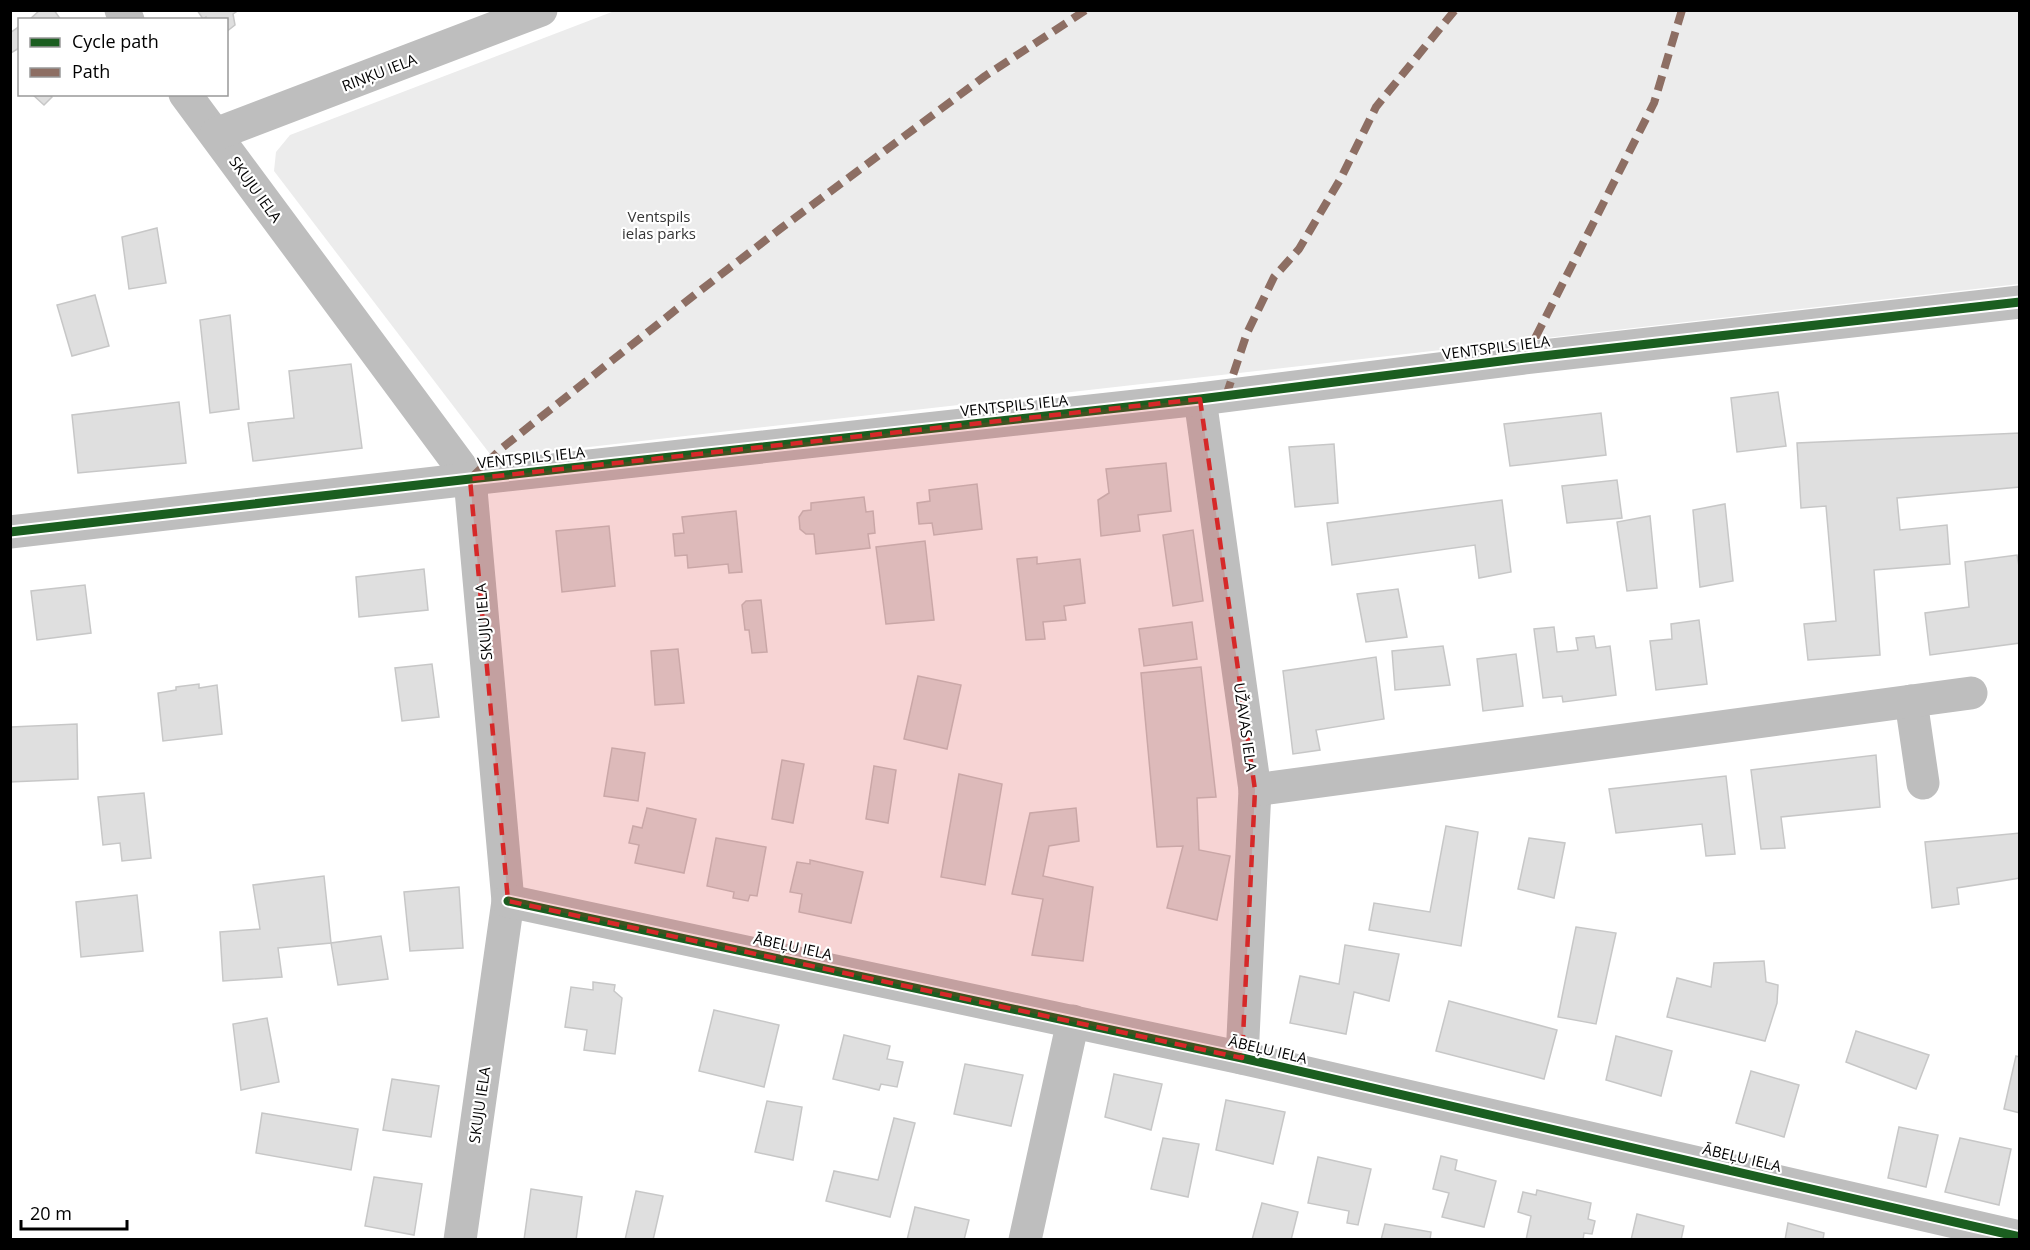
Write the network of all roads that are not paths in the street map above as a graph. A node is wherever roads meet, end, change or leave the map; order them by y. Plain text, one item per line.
1 (541, 10) edge
2 (187, 96) edge
3 (216, 134) junction
4 (2019, 302) edge
5 (1200, 399) junction
6 (470, 479) junction
7 (10, 532) edge
8 (1971, 693) dead end
9 (1911, 701) junction
10 (1923, 783) dead end
11 (1255, 790) junction
12 (508, 901) junction
13 (1073, 1021) junction
14 (1242, 1058) junction
15 (2019, 1237) edge
16 (460, 1239) edge
17 (1025, 1239) edge

1 - 3 street, RIŅĶU IELA
2 - 3 street, SKUJU IELA
3 - 6 street, SKUJU IELA
4 - 5 street, VENTSPILS IELA
5 - 6 street, VENTSPILS IELA
5 - 11 street, UŽAVAS IELA
6 - 7 street, VENTSPILS IELA
6 - 12 street, SKUJU IELA
8 - 9 street
9 - 10 street
9 - 11 street
11 - 14 street, UŽAVAS IELA
12 - 13 street, ĀBEĻU IELA
12 - 16 street, SKUJU IELA
13 - 14 street, ĀBEĻU IELA
13 - 17 street
14 - 15 street, ĀBEĻU IELA

